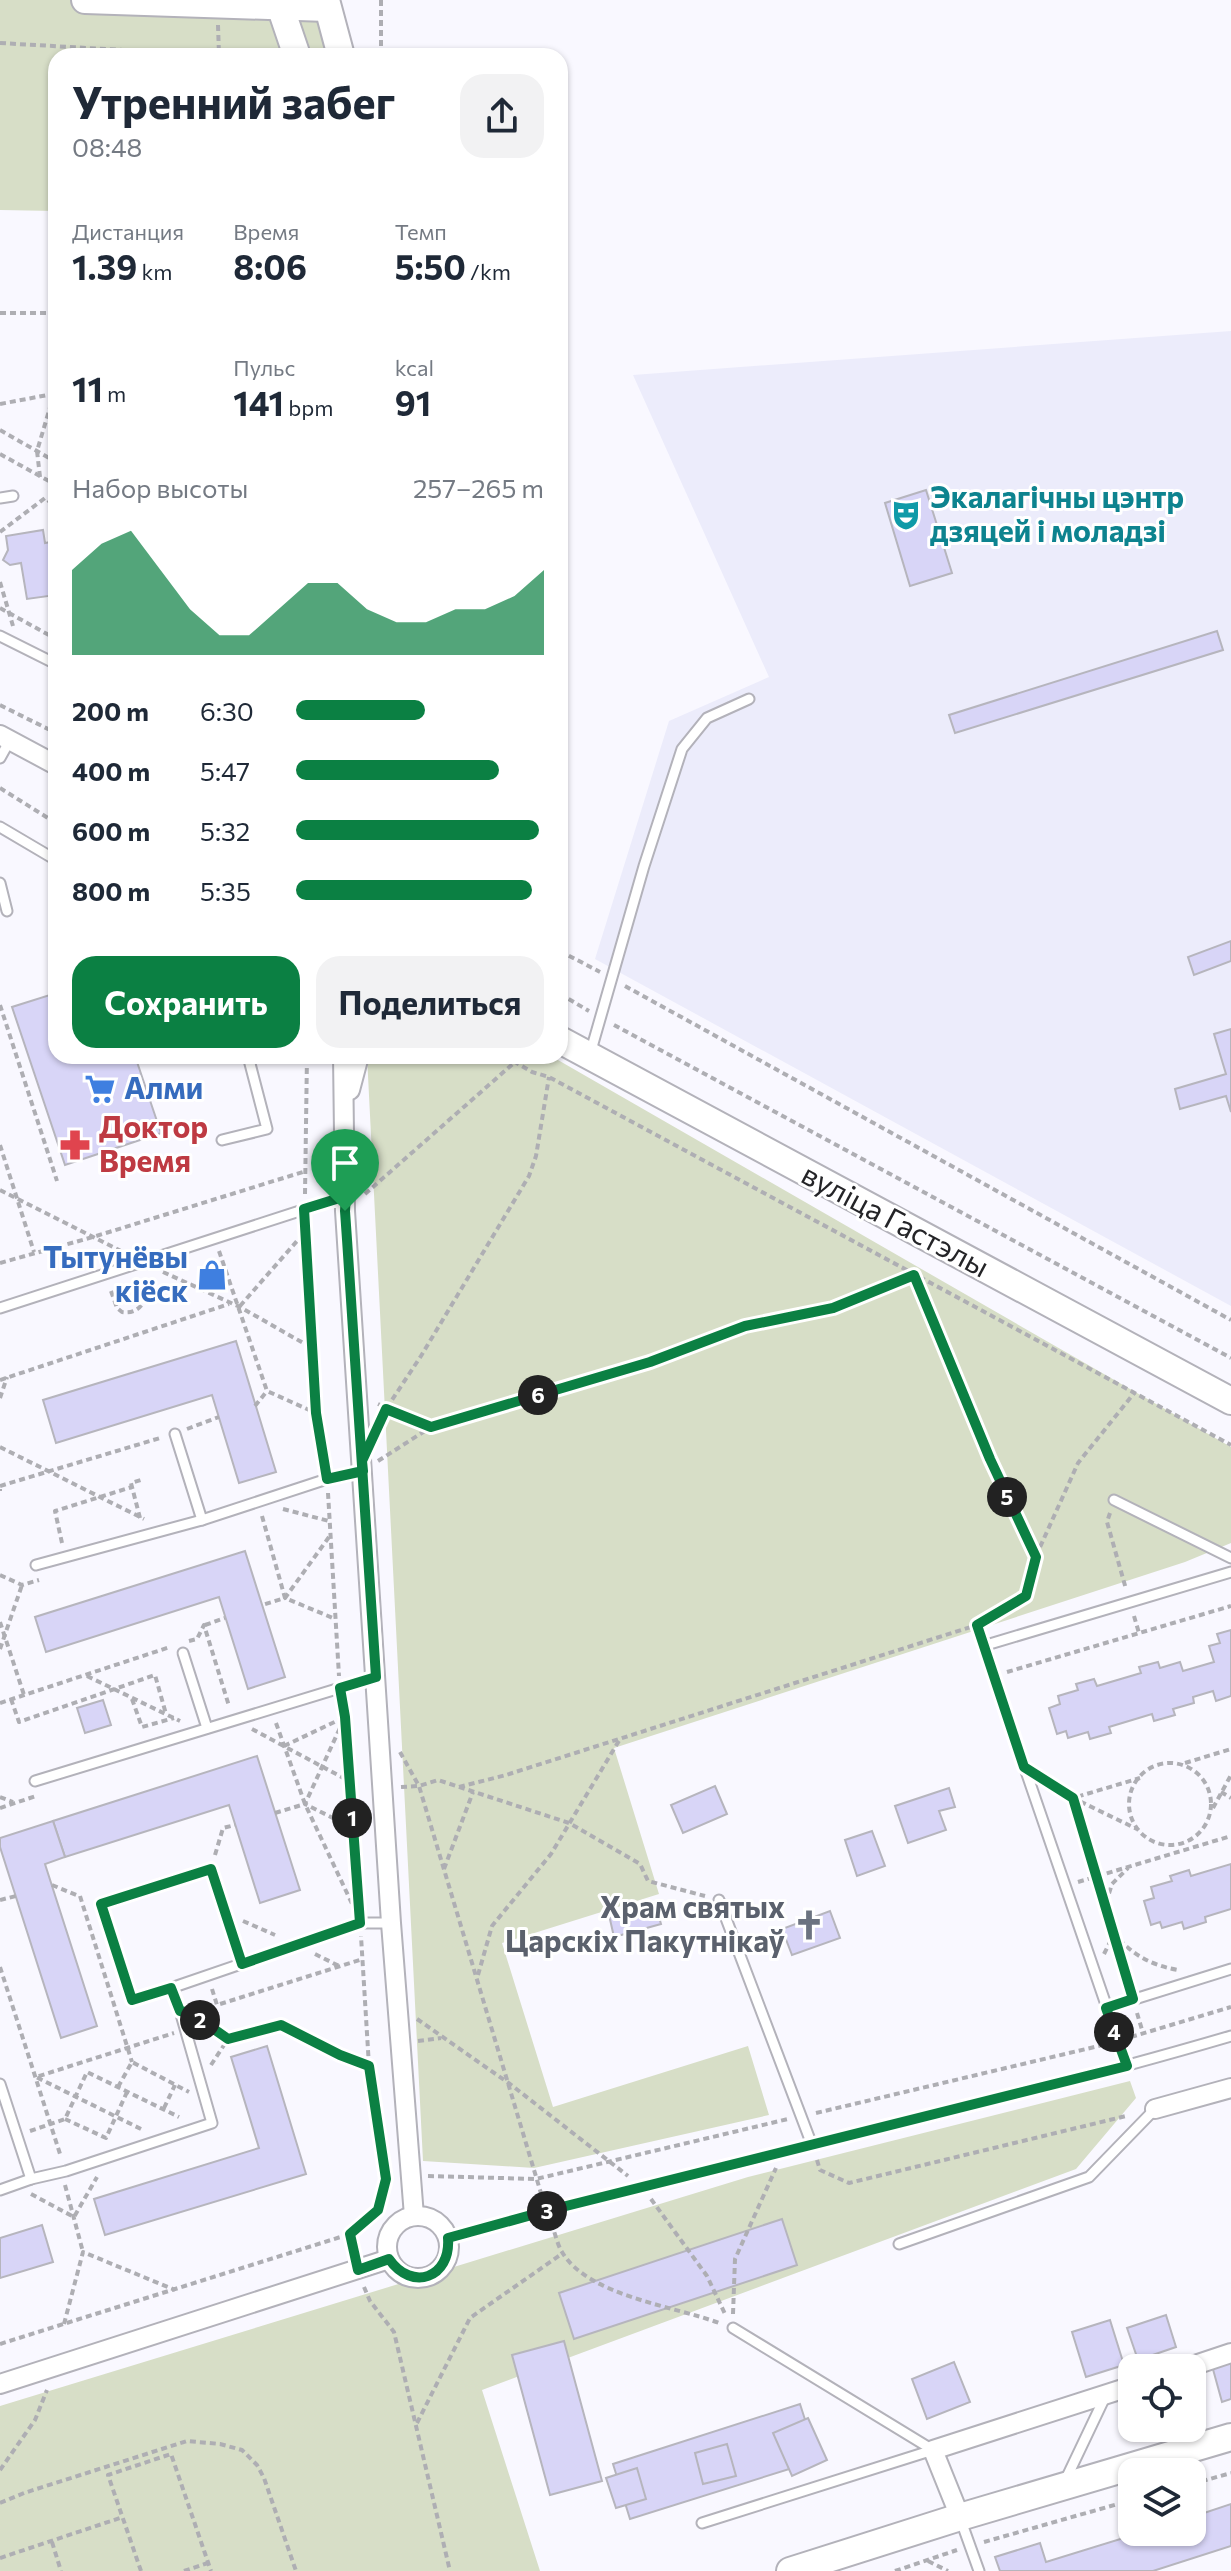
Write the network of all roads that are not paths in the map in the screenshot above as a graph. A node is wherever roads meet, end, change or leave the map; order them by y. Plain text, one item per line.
1 (85, 0) edge
2 (279, 4) edge
3 (326, 4) edge
4 (294, 48) edge
5 (339, 48) edge
6 (13, 496) dead end
7 (0, 498) edge
8 (0, 636) edge
9 (48, 660) edge
10 (749, 699) dead end
11 (5, 738) edge
12 (0, 758) edge
13 (48, 761) edge
14 (0, 827) edge
15 (48, 855) edge
16 (0, 883) edge
17 (7, 911) dead end
18 (568, 1045) edge
19 (589, 1057) junction
20 (250, 1064) edge
21 (343, 1064) edge
22 (357, 1064) edge
23 (345, 1104) junction
24 (222, 1140) dead end
25 (345, 1204) junction
26 (0, 1308) edge
27 (1231, 1401) edge
28 (175, 1434) road end
29 (363, 1466) junction
30 (1114, 1500) road end
31 (202, 1520) junction
32 (1231, 1558) edge
33 (36, 1565) dead end
34 (1231, 1572) edge
35 (183, 1653) dead end
36 (376, 1677) junction
37 (204, 1729) junction
38 (35, 1781) dead end
39 (719, 1900) road end
40 (391, 1923) junction
41 (242, 1964) junction
42 (1231, 1969) edge
43 (171, 1988) junction
44 (1106, 2008) junction
45 (1231, 2036) edge
46 (1127, 2066) junction
47 (0, 2084) edge
48 (1231, 2088) edge
49 (1155, 2109) joint
50 (812, 2145) junction
51 (31, 2179) junction
52 (0, 2190) edge
53 (414, 2216) junction
54 (448, 2238) junction
55 (899, 2244) dead end
56 (389, 2259) junction
57 (733, 2328) road end
58 (1231, 2353) edge
59 (1206, 2361) edge
60 (0, 2384) edge
61 (1118, 2391) edge
62 (1106, 2395) junction
63 (1231, 2437) edge
64 (933, 2450) junction
65 (1062, 2487) junction
66 (960, 2517) junction
67 (702, 2523) dead end
68 (838, 2564) edge
69 (790, 2571) edge
70 (979, 2571) edge

1 - 2 main road
2 - 3 main road
2 - 4 main road
3 - 5 main road
6 - 7 lane
8 - 9 lane
10 - 19 lane
11 - 12 lane
11 - 13 street
14 - 15 lane
16 - 17 lane
18 - 19 main road, вуліца Гастэлы
19 - 27 main road, вуліца Гастэлы
20 - 24 lane
21 - 23 street
22 - 23 street
23 - 25 street
25 - 26 lane
25 - 29 street
28 - 31 lane
29 - 31 lane
29 - 36 street
30 - 32 lane
31 - 33 lane
34 - 44 lane
35 - 37 lane
36 - 37 lane
36 - 40 street
37 - 38 lane
39 - 50 lane
40 - 41 lane
40 - 53 street
41 - 43 lane
41 - 43 lane
42 - 44 lane
43 - 51 lane
44 - 46 lane
45 - 46 lane
46 - 50 lane
47 - 51 lane
48 - 49 street
49 - 55 lane
50 - 54 lane
51 - 52 lane
53 - 54 street
53 - 56 street
54 - 56 street
56 - 60 street
57 - 64 lane
58 - 59 street
61 - 62 street
62 - 64 street
62 - 65 lane
63 - 65 main road
64 - 66 street
64 - 67 lane
65 - 66 main road
66 - 68 main road
66 - 70 lane
68 - 69 main road

